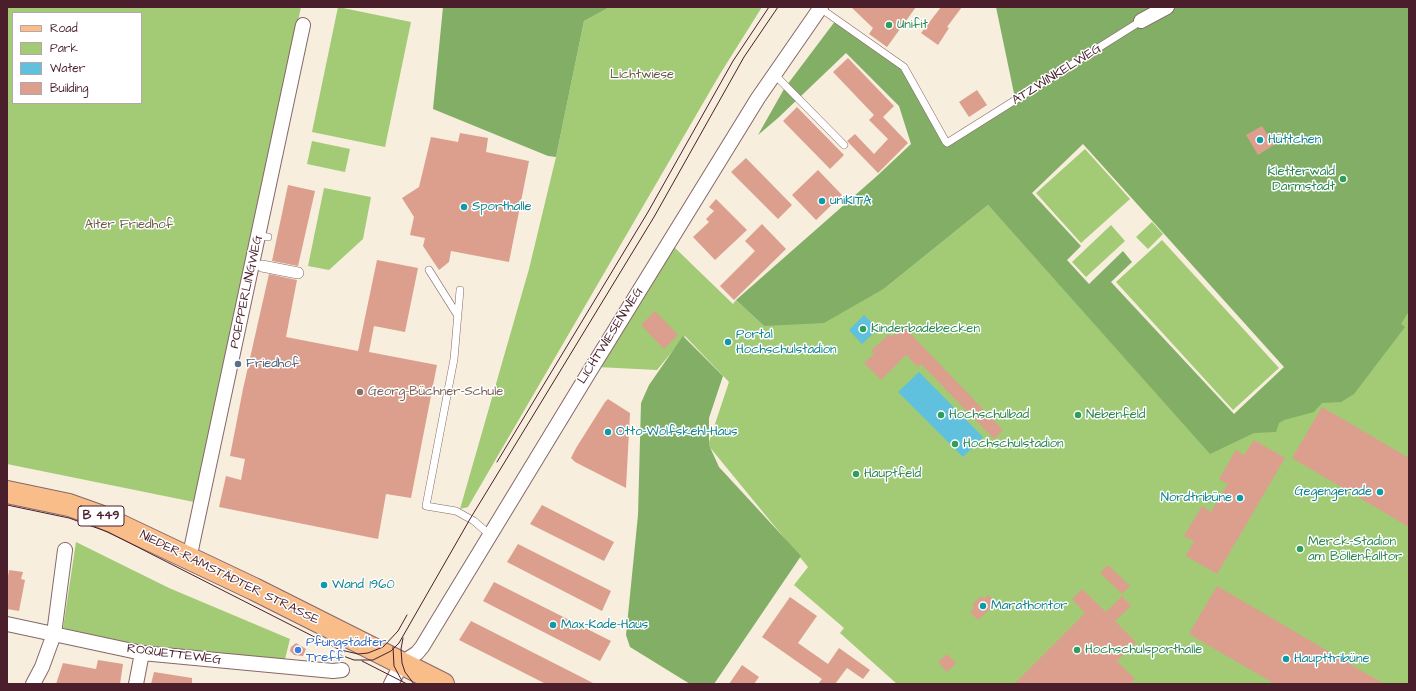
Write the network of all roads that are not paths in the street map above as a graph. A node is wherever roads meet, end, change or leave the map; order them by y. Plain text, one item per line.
1 (1167, 7) edge
2 (820, 8) edge
3 (1142, 21) joint
4 (303, 25) dead end
5 (774, 74) junction
6 (844, 145) dead end
7 (258, 265) junction
8 (428, 270) dead end
9 (298, 273) dead end
10 (460, 290) dead end
11 (458, 316) junction
12 (7, 492) edge
13 (490, 535) junction
14 (66, 550) dead end
15 (189, 559) junction
16 (7, 624) edge
17 (54, 634) junction
18 (142, 653) junction
19 (402, 663) junction
20 (342, 670) dead end
21 (33, 684) edge
22 (136, 684) edge
23 (391, 684) edge
24 (443, 684) edge

1 - 3 street, ATZWINKELWEG
2 - 3 lane, ATZWINKELWEG
2 - 5 street, LICHTWIESENWEG
4 - 7 street, POEPPERLINGWEG
5 - 6 lane
5 - 13 street, LICHTWIESENWEG
7 - 9 street
7 - 15 street, POEPPERLINGWEG
8 - 11 lane
10 - 11 lane
11 - 13 lane
12 - 15 main road, NIEDER-RAMSTÄDTER STRASSE / B 449
13 - 19 street, LICHTWIESENWEG
14 - 17 street
15 - 19 main road, NIEDER-RAMSTÄDTER STRASSE / B 449
16 - 17 street, ROQUETTEWEG
17 - 18 street, ROQUETTEWEG
17 - 21 street
18 - 20 street, ROQUETTEWEG
18 - 22 street
19 - 23 street
19 - 24 main road, NIEDER-RAMSTÄDTER STRASSE / B 449

